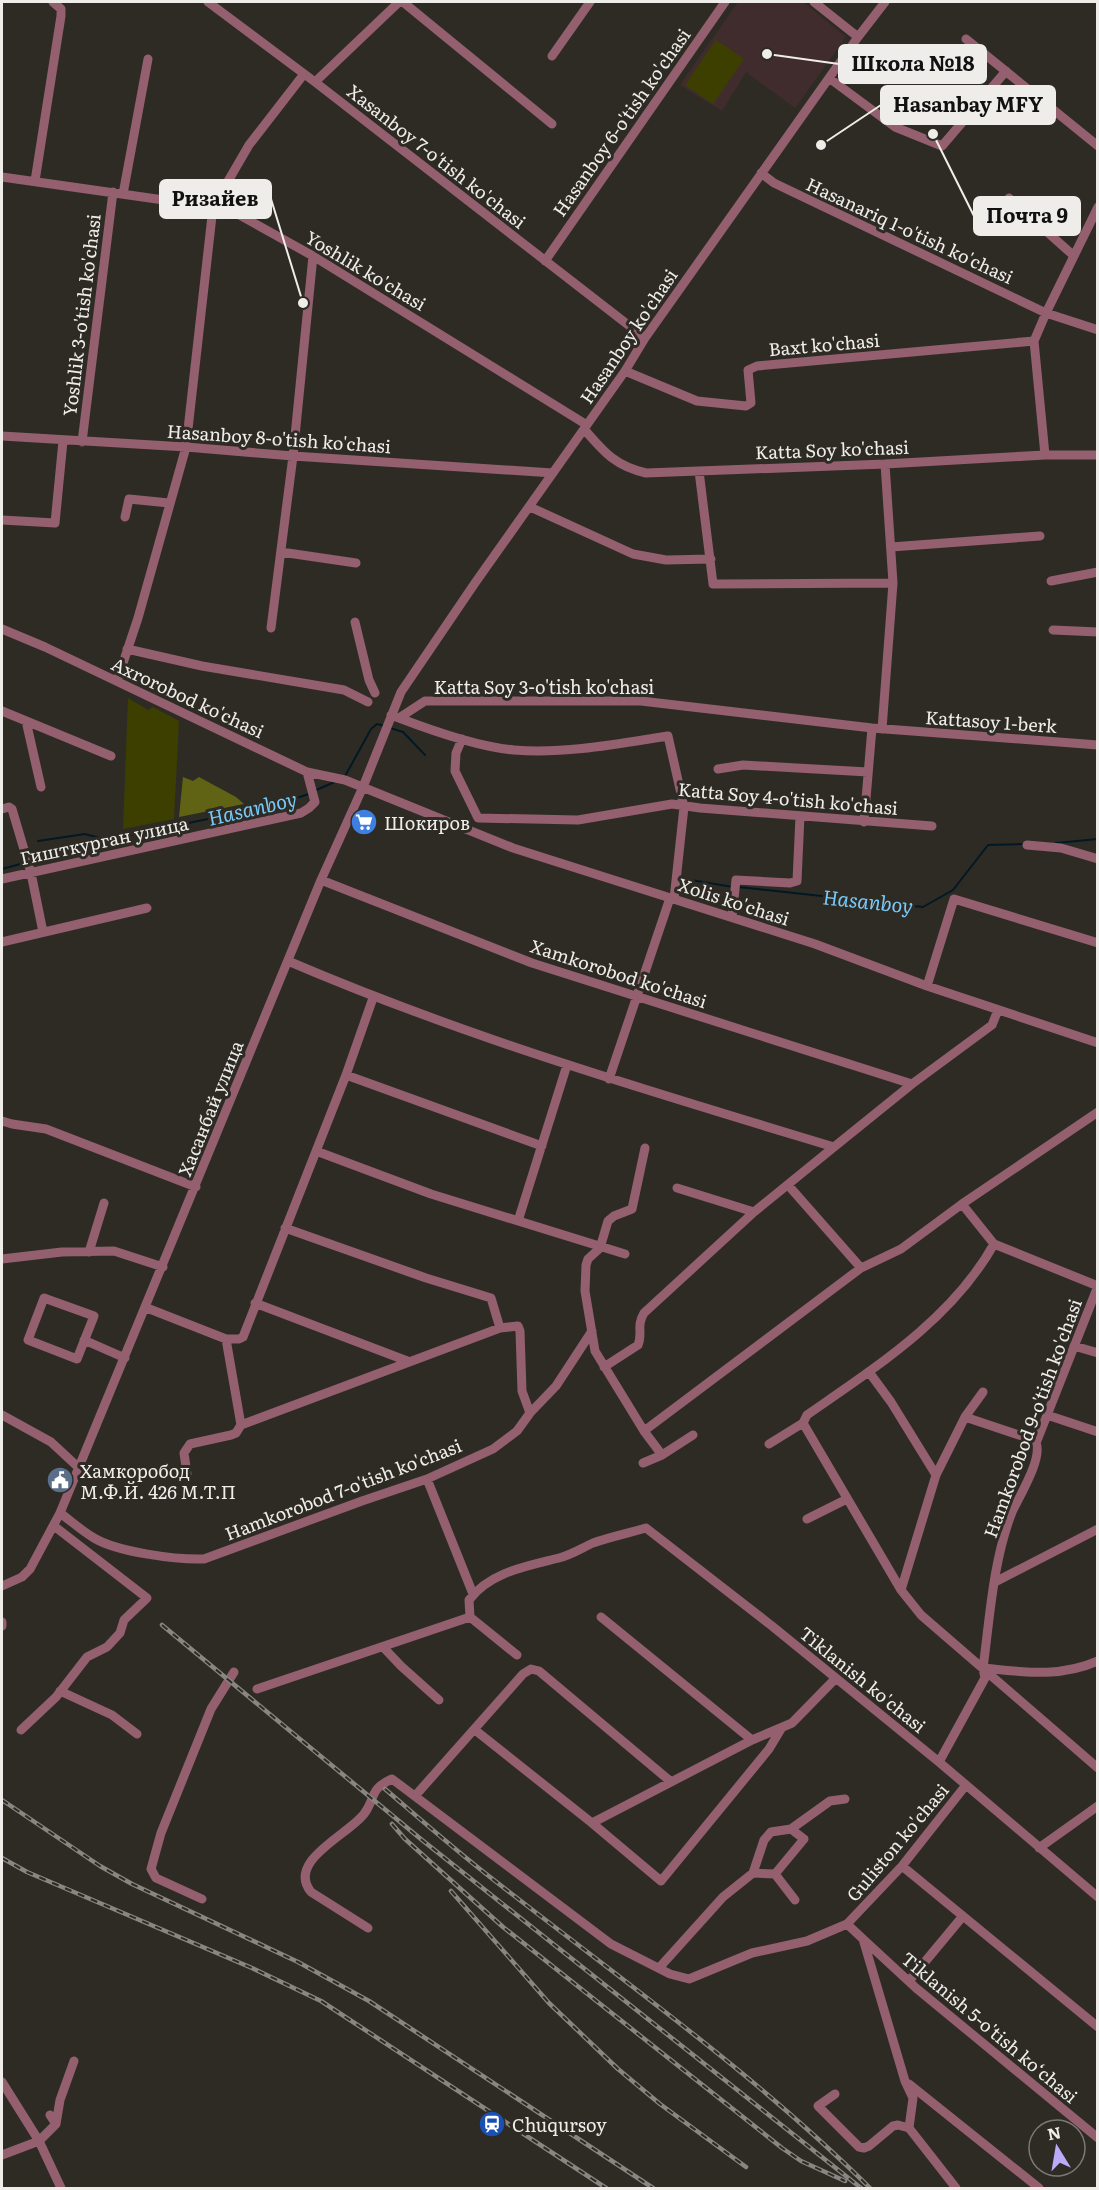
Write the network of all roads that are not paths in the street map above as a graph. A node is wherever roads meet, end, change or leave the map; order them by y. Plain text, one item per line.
1 (53, 2) edge
2 (208, 2) edge
3 (401, 2) edge
4 (590, 2) edge
5 (725, 2) edge
6 (814, 2) edge
7 (885, 2) edge
8 (858, 36) junction
9 (966, 39) dead end
10 (552, 56) dead end
11 (148, 59) dead end
12 (1006, 71) junction
13 (304, 74) junction
14 (829, 78) junction
15 (315, 82) junction
16 (552, 124) dead end
17 (1098, 146) edge
18 (761, 173) junction
19 (2, 177) edge
20 (35, 181) junction
21 (118, 193) junction
22 (1009, 198) dead end
23 (213, 207) junction
24 (1098, 207) edge
25 (1073, 255) junction
26 (313, 256) junction
27 (545, 261) junction
28 (1046, 313) junction
29 (1098, 330) edge
30 (645, 338) junction
31 (1034, 341) junction
32 (625, 370) junction
33 (585, 427) junction
34 (2, 436) edge
35 (63, 441) junction
36 (81, 442) junction
37 (186, 447) junction
38 (1098, 454) edge
39 (1045, 455) junction
40 (293, 456) junction
41 (885, 464) junction
42 (699, 471) junction
43 (554, 473) junction
44 (170, 503) junction
45 (530, 507) junction
46 (125, 517) dead end
47 (2, 520) edge
48 (1040, 537) dead end
49 (891, 547) junction
50 (281, 552) junction
51 (711, 560) junction
52 (356, 563) dead end
53 (1098, 572) edge
54 (1051, 581) dead end
55 (893, 583) junction
56 (356, 622) dead end
57 (271, 628) dead end
58 (2, 629) edge
59 (1053, 630) dead end
60 (1098, 632) edge
61 (127, 649) junction
62 (117, 681) junction
63 (2, 711) edge
64 (395, 716) junction
65 (26, 721) junction
66 (877, 728) junction
67 (462, 739) junction
68 (1098, 745) edge
69 (111, 756) dead end
70 (718, 769) dead end
71 (307, 772) junction
72 (868, 772) junction
73 (363, 787) junction
74 (40, 788) dead end
75 (684, 807) junction
76 (2, 809) edge
77 (800, 816) junction
78 (864, 822) junction
79 (932, 826) dead end
80 (1027, 845) dead end
81 (1098, 859) edge
82 (31, 873) junction
83 (2, 879) edge
84 (321, 880) junction
85 (672, 898) junction
86 (147, 908) dead end
87 (732, 917) junction
88 (43, 932) junction
89 (2, 942) edge
90 (1098, 943) edge
91 (288, 961) junction
92 (927, 986) junction
93 (636, 996) junction
94 (373, 998) junction
95 (998, 1010) junction
96 (1098, 1043) edge
97 (567, 1065) junction
98 (346, 1074) junction
99 (609, 1079) junction
100 (912, 1084) junction
101 (1098, 1112) edge
102 (2, 1121) edge
103 (542, 1146) junction
104 (834, 1147) junction
105 (645, 1148) dead end
106 (316, 1151) junction
107 (788, 1185) junction
108 (196, 1187) junction
109 (677, 1188) dead end
110 (104, 1203) dead end
111 (962, 1204) junction
112 (754, 1212) junction
113 (519, 1221) junction
114 (285, 1228) junction
115 (994, 1244) junction
116 (600, 1248) junction
117 (89, 1252) junction
118 (625, 1254) dead end
119 (2, 1259) edge
120 (163, 1267) junction
121 (861, 1268) junction
122 (1098, 1286) edge
123 (255, 1302) junction
124 (147, 1308) junction
125 (500, 1328) junction
126 (592, 1331) junction
127 (226, 1339) junction
128 (84, 1340) junction
129 (1074, 1346) junction
130 (1098, 1353) edge
131 (125, 1358) junction
132 (410, 1362) junction
133 (604, 1367) junction
134 (869, 1372) junction
135 (983, 1392) dead end
136 (530, 1413) junction
137 (1047, 1414) junction
138 (2, 1415) edge
139 (965, 1417) junction
140 (802, 1423) junction
141 (241, 1425) junction
142 (645, 1431) junction
143 (1098, 1432) edge
144 (693, 1435) dead end
145 (1036, 1443) junction
146 (770, 1444) dead end
147 (662, 1455) junction
148 (643, 1463) dead end
149 (78, 1468) junction
150 (187, 1474) dead end
151 (936, 1475) junction
152 (427, 1479) junction
153 (847, 1499) junction
154 (60, 1513) junction
155 (807, 1518) dead end
156 (54, 1526) junction
157 (1098, 1529) edge
158 (995, 1582) junction
159 (2, 1586) edge
160 (901, 1590) junction
161 (473, 1594) junction
162 (470, 1617) junction
163 (601, 1617) dead end
164 (383, 1647) junction
165 (517, 1655) dead end
166 (1098, 1661) edge
167 (983, 1668) junction
168 (234, 1672) dead end
169 (836, 1678) junction
170 (257, 1689) dead end
171 (60, 1691) junction
172 (439, 1700) dead end
173 (781, 1729) junction
174 (21, 1730) dead end
175 (475, 1730) junction
176 (137, 1734) dead end
177 (752, 1740) junction
178 (939, 1762) junction
179 (1098, 1768) edge
180 (670, 1781) junction
181 (966, 1785) junction
182 (415, 1796) junction
183 (845, 1799) dead end
184 (1098, 1806) edge
185 (592, 1823) junction
186 (791, 1829) junction
187 (1039, 1848) junction
188 (902, 1866) junction
189 (753, 1873) junction
190 (775, 1874) junction
191 (1098, 1897) edge
192 (202, 1899) dead end
193 (795, 1900) dead end
194 (963, 1916) junction
195 (847, 1924) junction
196 (368, 1928) dead end
197 (863, 1939) junction
198 (655, 1966) junction
199 (909, 1981) junction
200 (1098, 2027) edge
201 (74, 2061) dead end
202 (905, 2081) junction
203 (2, 2082) edge
204 (835, 2094) dead end
205 (50, 2115) dead end
206 (56, 2124) junction
207 (909, 2128) junction
208 (1098, 2138) edge
209 (39, 2141) junction
210 (2, 2155) edge
211 (61, 2188) edge
212 (956, 2188) edge
213 (1039, 2188) edge

1 - 20 street
2 - 13 street, Xasanboy 7-o'tish ko'chasi
3 - 15 street
3 - 16 street
4 - 10 street
5 - 27 street, Hasanboy 6-o'tish ko'chasi
6 - 8 street
7 - 8 street, Hasanboy ko'chasi
8 - 14 street, Hasanboy ko'chasi
9 - 12 street
11 - 21 street, Yoshlik 3-o'tish ko'chasi
12 - 14 street
12 - 17 street
13 - 15 street, Xasanboy 7-o'tish ko'chasi
13 - 23 street
14 - 18 street, Hasanboy ko'chasi
15 - 27 street, Xasanboy 7-o'tish ko'chasi
18 - 28 street, Hasanariq 1-o'tish ko'chasi
18 - 30 street, Hasanboy ko'chasi
19 - 20 street, Yoshlik ko'chasi
20 - 21 street, Yoshlik ko'chasi
21 - 23 street, Yoshlik ko'chasi
21 - 36 street, Yoshlik 3-o'tish ko'chasi
22 - 25 street
23 - 26 street, Yoshlik ko'chasi
23 - 37 street
24 - 25 street
25 - 28 street
26 - 33 street, Yoshlik ko'chasi
26 - 40 street
27 - 30 street, Xasanboy 7-o'tish ko'chasi
28 - 29 street, Hasanariq 1-o'tish ko'chasi
28 - 31 street
30 - 32 street, Hasanboy ko'chasi
31 - 32 street, Baxt ko'chasi
31 - 39 street
32 - 33 street, Hasanboy ko'chasi
33 - 42 street, Katta Soy ko'chasi
33 - 43 street, Hasanboy ko'chasi
34 - 35 street, Hasanboy 8-o'tish ko'chasi
35 - 36 street, Hasanboy 8-o'tish ko'chasi
35 - 47 street
36 - 37 street, Hasanboy 8-o'tish ko'chasi
37 - 40 street, Hasanboy 8-o'tish ko'chasi
37 - 44 street
38 - 39 street, Katta Soy ko'chasi
39 - 41 street, Katta Soy ko'chasi
40 - 43 street, Hasanboy 8-o'tish ko'chasi
40 - 50 street
41 - 42 street, Katta Soy ko'chasi
41 - 49 street
42 - 51 street
43 - 45 street, Hasanboy ko'chasi
44 - 46 street
44 - 61 street
45 - 51 street
45 - 64 street, Hasanboy ko'chasi
48 - 49 street
49 - 55 street
50 - 52 street
50 - 57 street
51 - 55 street
53 - 54 street
55 - 66 street
56 - 61 street
58 - 62 street, Axrorobod ko'chasi
59 - 60 street
61 - 62 street
62 - 71 street, Axrorobod ko'chasi
63 - 65 street
64 - 66 street, Katta Soy 3-o'tish ko'chasi
64 - 67 street
64 - 73 street, Хасанбай улица
65 - 69 street
65 - 74 street
66 - 68 street, Kattasoy 1-berk
66 - 72 street
67 - 75 street
67 - 75 street, Katta Soy 4-o'tish ko'chasi
70 - 72 street
71 - 73 street, Axrorobod ko'chasi
71 - 82 street, Гишткурган улица
72 - 78 street
73 - 84 street, Хасанбай улица
73 - 85 street, Xolis ko'chasi
75 - 77 street, Katta Soy 4-o'tish ko'chasi
75 - 85 street
76 - 82 street
77 - 78 street, Katta Soy 4-o'tish ko'chasi
77 - 87 street
78 - 79 street, Katta Soy 4-o'tish ko'chasi
80 - 81 street
82 - 83 street, Гишткурган улица
82 - 88 street
84 - 91 street, Хасанбай улица
84 - 93 street, Xamkorobod ko'chasi
85 - 87 street, Xolis ko'chasi
85 - 93 street
86 - 88 street
87 - 92 street, Xolis ko'chasi
88 - 89 street
90 - 92 street
91 - 94 street
91 - 108 street, Хасанбай улица
92 - 95 street, Xolis ko'chasi
93 - 99 street
93 - 100 street, Xamkorobod ko'chasi
94 - 97 street
94 - 98 street
95 - 96 street, Xolis ko'chasi
95 - 100 street
97 - 99 street
97 - 103 street
98 - 103 street
98 - 106 street
99 - 104 street
100 - 104 street
101 - 111 street
102 - 108 street
103 - 113 street
104 - 107 street
105 - 116 street
106 - 113 street
106 - 114 street
107 - 112 street
107 - 121 street
108 - 120 street, Хасанбай улица
109 - 112 street
110 - 117 street
111 - 115 street
111 - 121 street
112 - 133 street
113 - 116 street
114 - 123 street
114 - 125 street
115 - 122 street
115 - 134 street
116 - 118 street
116 - 126 street
117 - 119 street
117 - 120 street
120 - 124 street, Хасанбай улица
121 - 142 street
122 - 129 street, Hamkorobod 9-o'tish ko'chasi
123 - 127 street
123 - 132 street
124 - 127 street
124 - 131 street, Хасанбай улица
125 - 132 street
125 - 136 street
126 - 133 street
126 - 136 street, Hamkorobod 7-o'tish ko'chasi
127 - 141 street
128 - 128 street
128 - 131 street
129 - 130 street
129 - 137 street, Hamkorobod 9-o'tish ko'chasi
131 - 149 street, Хасанбай улица
132 - 141 street
133 - 142 street
134 - 140 street
134 - 151 street
135 - 139 street
136 - 152 street, Hamkorobod 7-o'tish ko'chasi
137 - 143 street
137 - 145 street, Hamkorobod 9-o'tish ko'chasi
138 - 149 street
139 - 145 street
139 - 151 street
140 - 146 street
140 - 153 street
141 - 150 street
142 - 147 street
144 - 147 street
145 - 158 street, Hamkorobod 9-o'tish ko'chasi
147 - 148 street
149 - 154 street, Хасанбай улица
151 - 160 street
152 - 154 street, Hamkorobod 7-o'tish ko'chasi
152 - 161 street
153 - 155 street
153 - 160 street
154 - 156 street, Хасанбай улица
156 - 159 street, Хасанбай улица
156 - 171 street
157 - 158 street
158 - 167 street, Hamkorobod 9-o'tish ko'chasi
160 - 167 street
161 - 162 street
161 - 169 street, Tiklanish ko'chasi
162 - 164 street
162 - 165 street
163 - 177 street
164 - 170 street
164 - 172 street
166 - 167 street
167 - 178 street, Hamkorobod 9-o'tish ko'chasi
167 - 179 street
168 - 192 street
169 - 173 street
169 - 178 street, Tiklanish ko'chasi
171 - 174 street
171 - 176 street
173 - 177 street
173 - 185 street
175 - 180 street
175 - 182 street
175 - 185 street
177 - 180 street
178 - 181 street, Tiklanish ko'chasi
180 - 185 street
181 - 187 street, Tiklanish ko'chasi
181 - 188 street, Guliston ko'chasi
182 - 196 street, Guliston ko'chasi
182 - 198 street, Guliston ko'chasi
183 - 186 street
184 - 187 street
186 - 189 street
186 - 190 street
187 - 191 street, Tiklanish ko'chasi
188 - 194 street
188 - 195 street, Guliston ko'chasi
189 - 190 street
189 - 198 street
190 - 193 street
194 - 199 street
194 - 200 street
195 - 197 street, Tiklanish 5-o'tish ko‘chasi
195 - 198 street, Guliston ko'chasi
197 - 199 street, Tiklanish 5-o'tish ko‘chasi
197 - 202 street
199 - 208 street, Tiklanish 5-o'tish ko‘chasi
201 - 206 street
202 - 207 street
202 - 213 street
203 - 209 street
204 - 207 street
205 - 206 street
206 - 209 street
207 - 212 street
209 - 210 street
209 - 211 street

